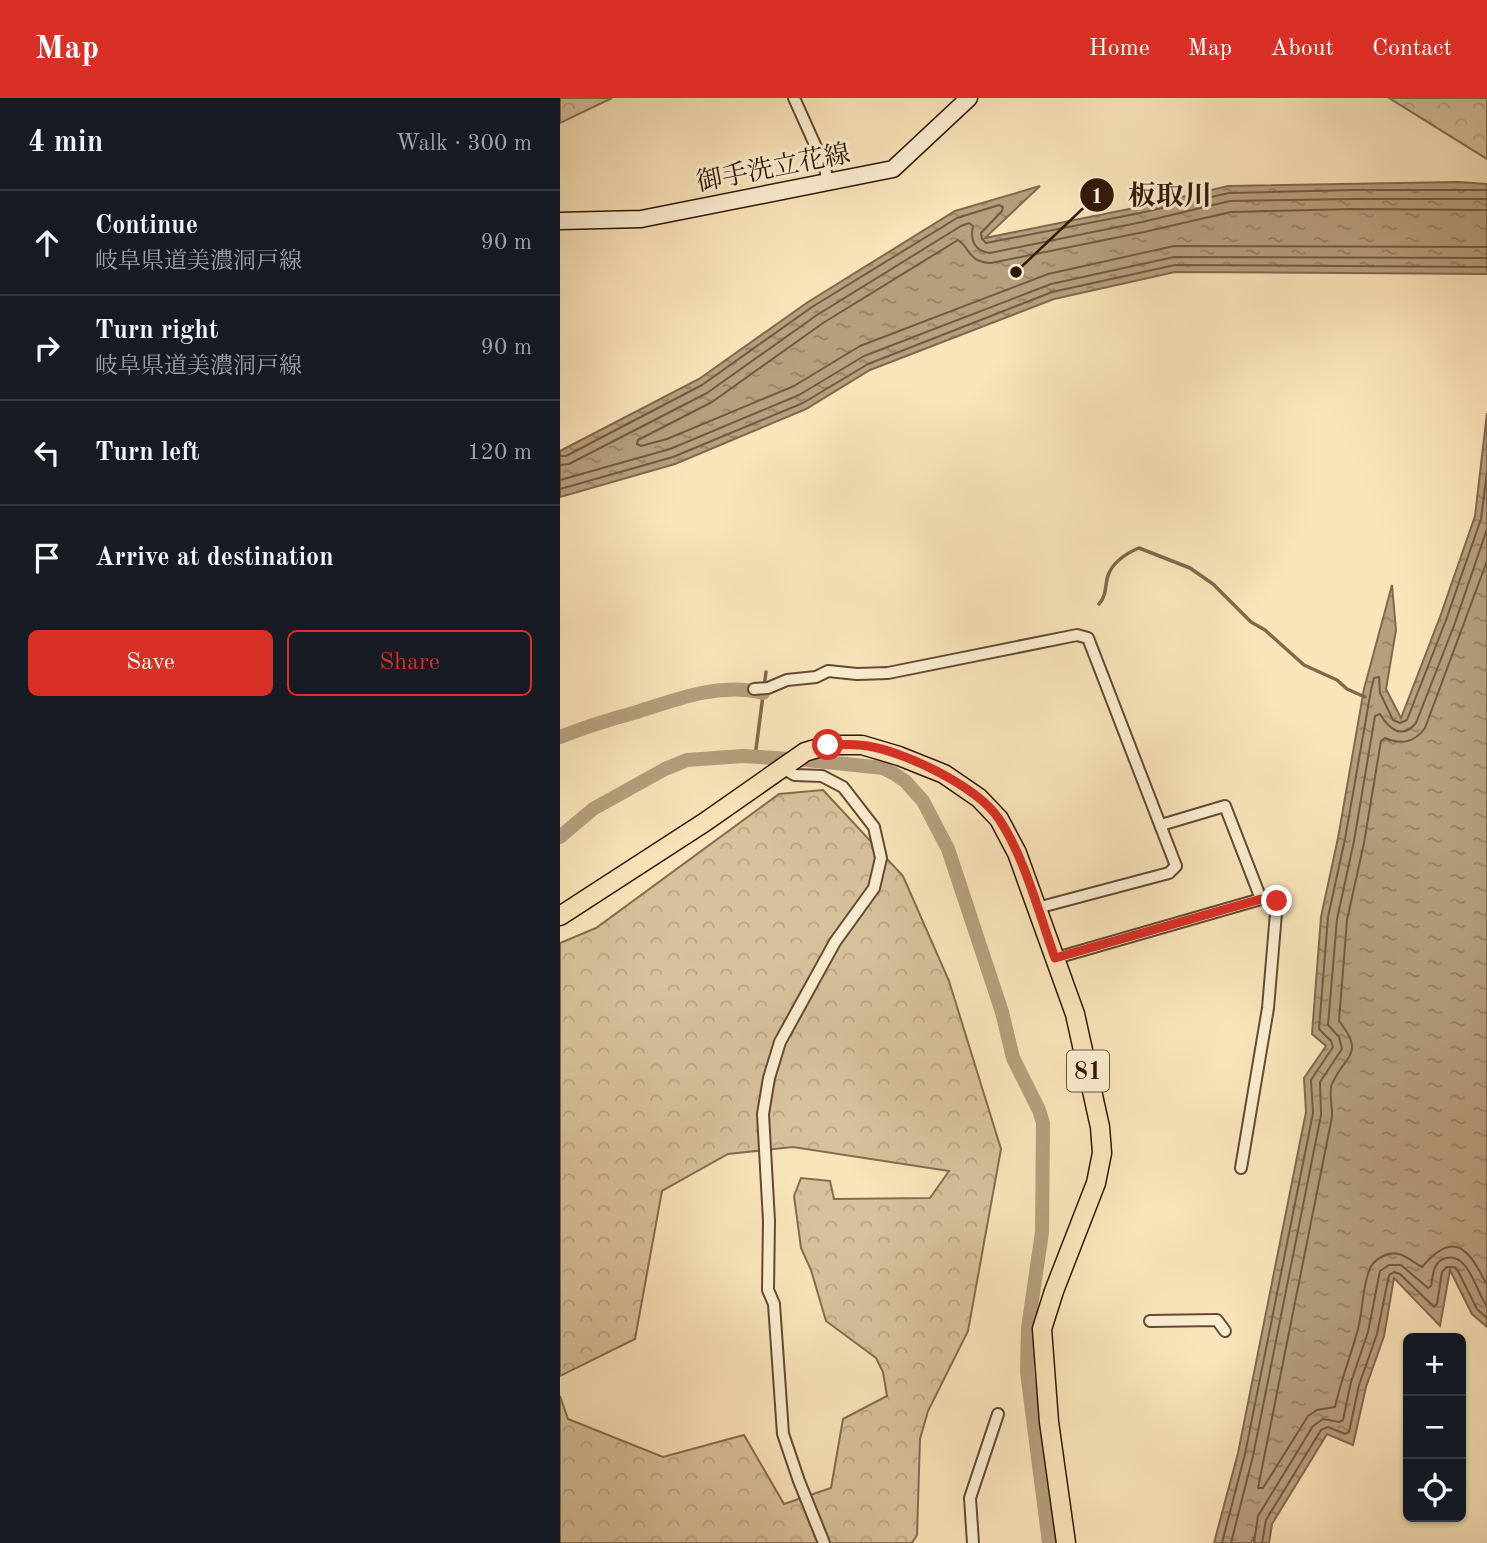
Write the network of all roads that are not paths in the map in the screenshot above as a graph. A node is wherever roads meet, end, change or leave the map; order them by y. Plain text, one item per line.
1 (794, 98) edge
2 (969, 98) edge
3 (827, 180) junction
4 (560, 221) edge
5 (754, 689) dead end
6 (784, 766) junction
7 (1161, 825) junction
8 (1261, 899) junction
9 (1037, 908) junction
10 (560, 916) edge
11 (1055, 958) junction
12 (1241, 1168) dead end
13 (1150, 1321) dead end
14 (1225, 1331) dead end
15 (998, 1414) dead end
16 (824, 1543) edge
17 (973, 1543) edge
18 (1066, 1543) edge

1 - 3 street
2 - 3 main road, 御手洗立花線
3 - 4 main road, 御手洗立花線
5 - 7 street
6 - 9 main road, 81
6 - 10 main road, 81
6 - 16 street
7 - 8 street
7 - 9 street
8 - 11 street
8 - 12 street
9 - 11 main road, 81
11 - 18 main road, 81
13 - 14 street
15 - 17 street

